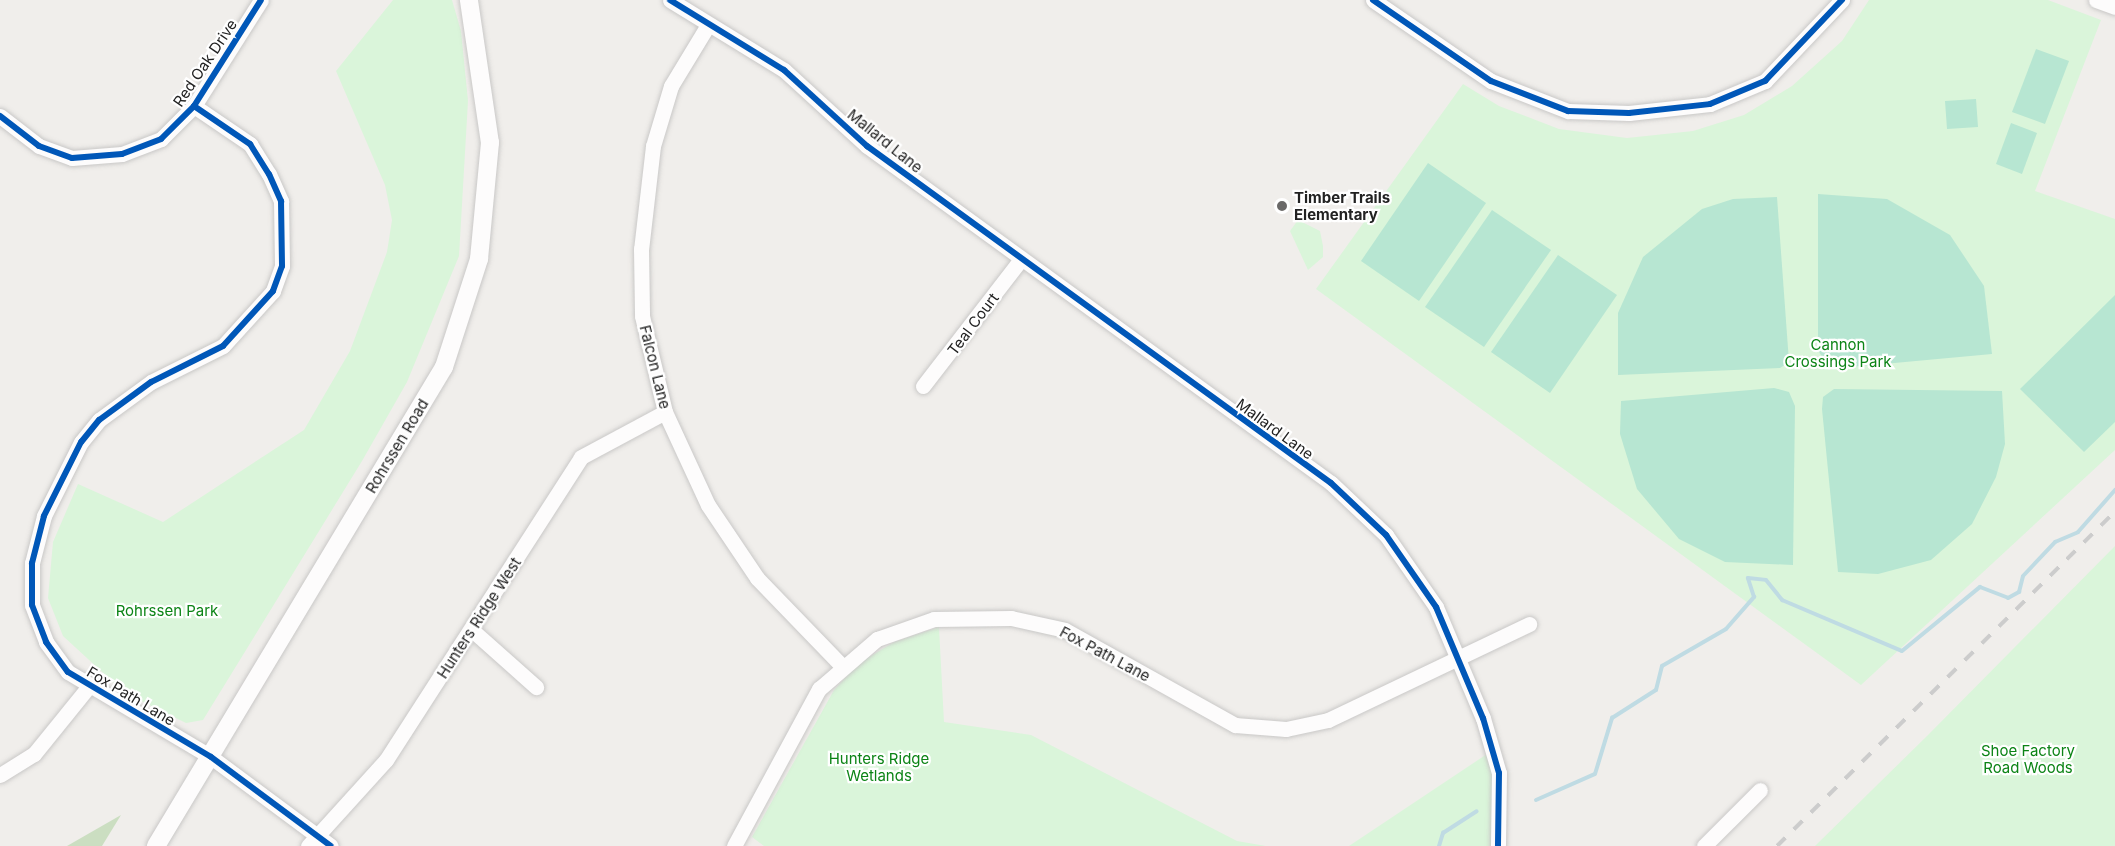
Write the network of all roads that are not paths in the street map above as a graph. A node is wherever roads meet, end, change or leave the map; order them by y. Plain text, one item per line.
1 (261, 0) edge
2 (469, 0) edge
3 (670, 0) edge
4 (1373, 0) edge
5 (1842, 0) edge
6 (2096, 0) edge
7 (2115, 7) edge
8 (708, 25) junction
9 (194, 106) junction
10 (0, 117) edge
11 (1021, 260) junction
12 (923, 386) dead end
13 (665, 412) junction
14 (1529, 624) dead end
15 (472, 630) junction
16 (1460, 659) junction
17 (841, 665) junction
18 (89, 686) junction
19 (536, 687) dead end
20 (211, 757) junction
21 (0, 775) edge
22 (1760, 790) dead end
23 (318, 833) junction
24 (156, 846) edge
25 (308, 846) edge
26 (331, 846) edge
27 (734, 846) edge
28 (1498, 846) edge
29 (1704, 846) edge

1 - 9 street, Red Oak Drive
2 - 20 street, Rohrssen Road
3 - 8 street, Mallard Lane
4 - 5 street
6 - 7 street
8 - 11 street, Mallard Lane
8 - 13 street, Falcon Lane
9 - 10 street, Red Oak Drive
9 - 18 street, Fox Path Lane
11 - 12 street, Teal Court
11 - 16 street, Mallard Lane
13 - 15 street, Hunters Ridge West
13 - 17 street, Falcon Lane
14 - 16 street, Fox Path Lane
15 - 19 street
15 - 23 street, Hunters Ridge West
16 - 17 street, Fox Path Lane
16 - 28 street, Mallard Lane
17 - 27 street, Fox Path Lane
18 - 20 street, Fox Path Lane
18 - 21 street
20 - 23 street, Fox Path Lane
20 - 24 street, Rohrssen Road
22 - 29 street
23 - 25 street, Hunters Ridge West
23 - 26 street, Fox Path Lane

